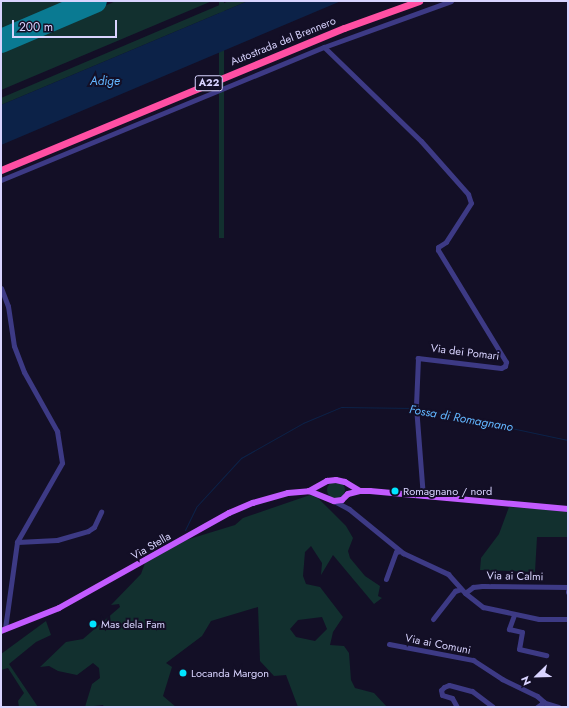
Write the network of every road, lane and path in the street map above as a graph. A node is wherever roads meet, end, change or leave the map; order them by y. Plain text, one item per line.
1 (405, 1) edge
2 (419, 1) edge
3 (450, 1) edge
4 (324, 47) junction
5 (1, 165) edge
6 (1, 170) edge
7 (1, 180) edge
8 (1, 288) edge
9 (324, 484) junction
10 (348, 485) junction
11 (309, 491) junction
12 (360, 491) junction
13 (347, 496) junction
14 (423, 496) junction
15 (325, 497) junction
16 (334, 501) junction
17 (349, 509) junction
18 (568, 509) edge
19 (101, 512) dead end
20 (17, 542) junction
21 (400, 551) junction
22 (386, 579) dead end
23 (568, 587) edge
24 (463, 591) junction
25 (514, 615) junction
26 (433, 619) dead end
27 (568, 619) edge
28 (3, 630) edge
29 (389, 644) dead end
30 (546, 655) dead end
31 (545, 703) edge
32 (457, 707) edge
33 (493, 707) edge
34 (537, 707) edge
35 (558, 707) edge

1 - 5 highway, Autostrada del Brennero / A22
2 - 6 highway, Autostrada del Brennero / A22
3 - 4 street
4 - 7 street
4 - 14 street, Via dei Pomari
8 - 20 street, Via Stella
9 - 10 main road
9 - 11 main road, Via Stella
9 - 15 main road
10 - 12 main road
10 - 13 main road
11 - 15 main road
11 - 28 main road, Via Stella
12 - 13 main road
12 - 14 main road
13 - 16 main road
13 - 17 street
14 - 18 main road
15 - 16 main road
16 - 17 street
17 - 21 street
19 - 20 street
20 - 28 street, Via Stella
21 - 22 street
21 - 24 street
23 - 24 street, Via ai Calmi
24 - 25 street
24 - 26 street
25 - 27 street
25 - 30 street
29 - 31 street, Via ai Comuni
31 - 34 street
31 - 35 street, Via ai Comuni
32 - 33 street

